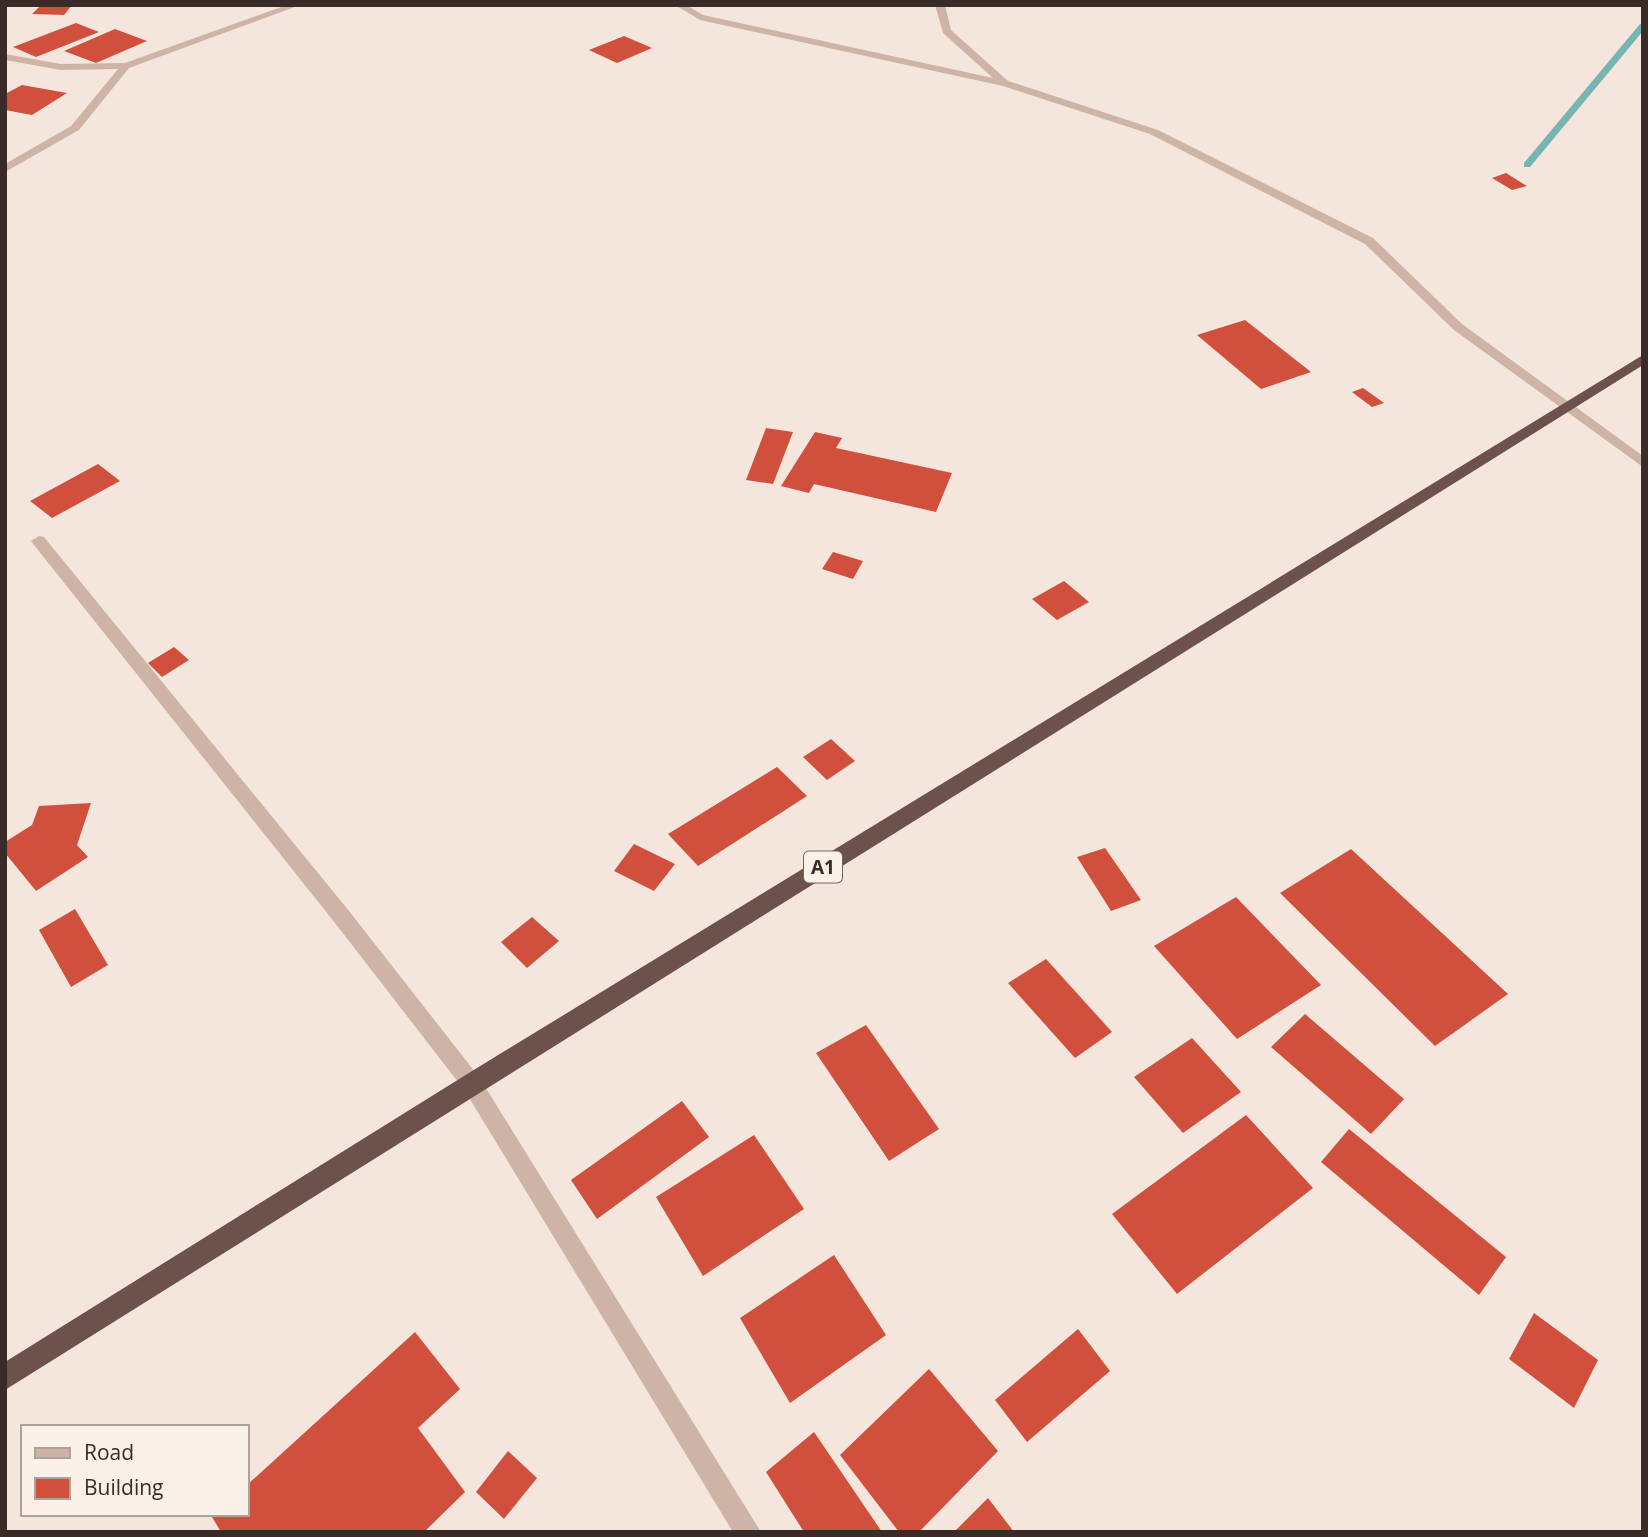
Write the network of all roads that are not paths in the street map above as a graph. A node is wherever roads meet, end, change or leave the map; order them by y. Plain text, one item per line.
1 (296, 5) edge
2 (679, 5) edge
3 (940, 5) edge
4 (5, 57) edge
5 (126, 66) junction
6 (1006, 84) junction
7 (5, 169) edge
8 (1643, 359) edge
9 (1566, 408) junction
10 (1643, 463) edge
11 (39, 541) dead end
12 (472, 1084) junction
13 (5, 1377) edge
14 (748, 1532) edge

1 - 5 street
2 - 6 street
3 - 6 street
4 - 5 street
5 - 7 street
6 - 9 street
8 - 9 highway, A1
9 - 10 street
9 - 12 highway, A1
11 - 12 street
12 - 13 highway, A1
12 - 14 street

